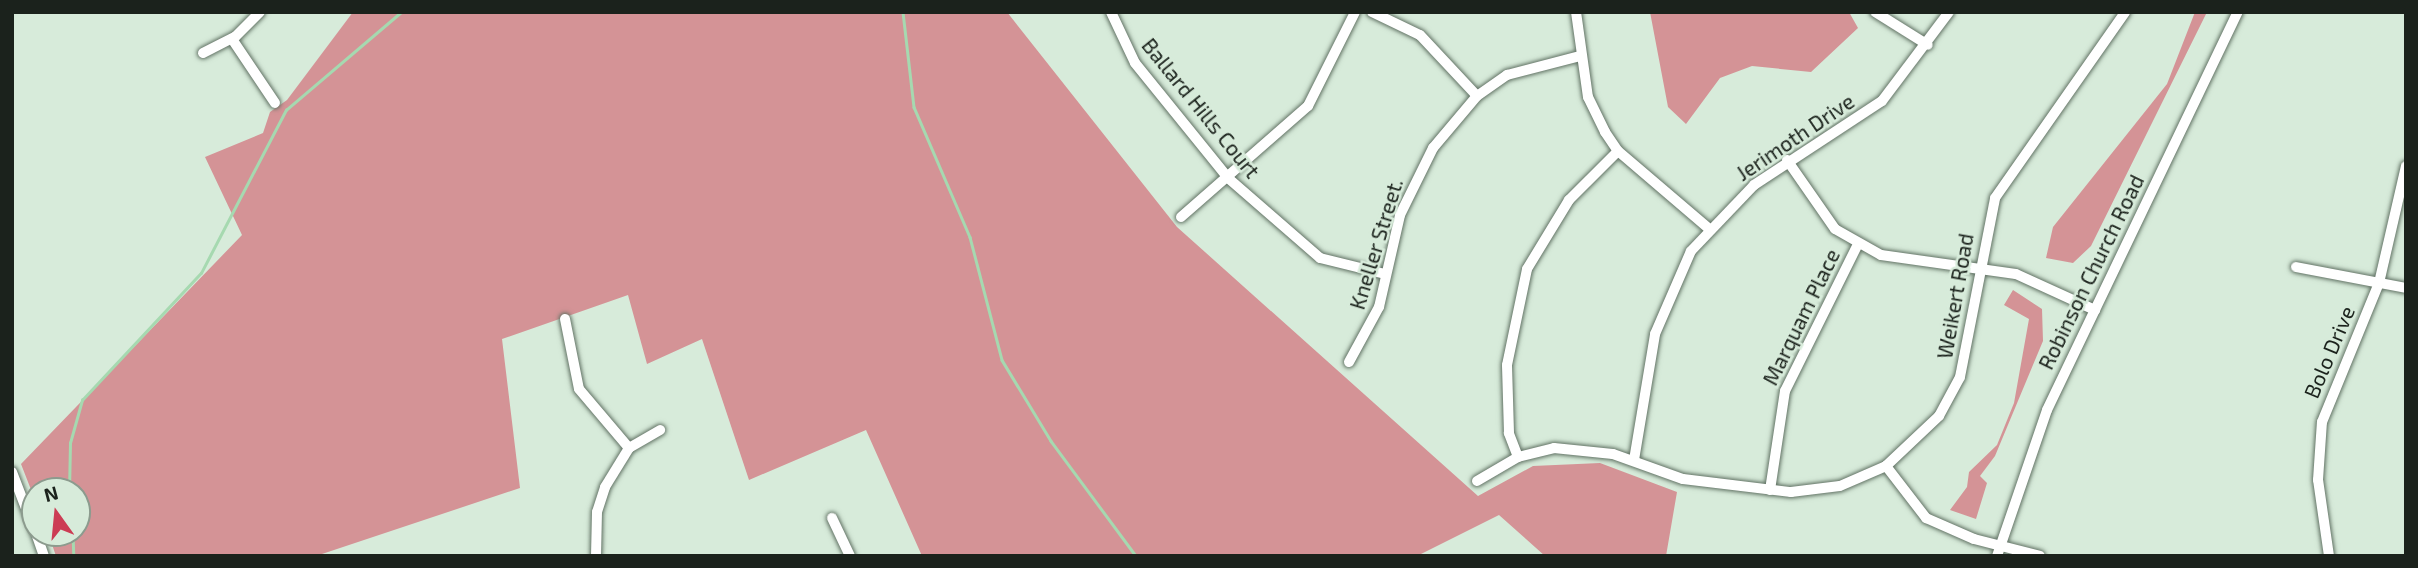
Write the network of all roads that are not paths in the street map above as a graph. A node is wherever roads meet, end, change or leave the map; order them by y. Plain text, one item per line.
1 (260, 12) edge
2 (1111, 12) edge
3 (1355, 12) edge
4 (1372, 12) edge
5 (1576, 12) edge
6 (1875, 12) edge
7 (1949, 12) edge
8 (2125, 12) edge
9 (2238, 12) edge
10 (232, 39) junction
11 (1928, 45) junction
12 (203, 53) dead end
13 (1580, 56) junction
14 (1477, 96) junction
15 (275, 103) dead end
16 (1618, 151) junction
17 (1787, 160) junction
18 (2406, 166) edge
19 (1228, 178) junction
20 (1181, 217) dead end
21 (1708, 228) junction
22 (1858, 244) junction
23 (2296, 267) dead end
24 (1982, 270) junction
25 (1385, 274) junction
26 (2379, 283) junction
27 (2406, 288) edge
28 (2095, 310) junction
29 (565, 319) dead end
30 (1349, 362) dead end
31 (660, 430) dead end
32 (629, 448) junction
33 (1518, 457) junction
34 (1634, 460) junction
35 (1886, 466) junction
36 (12, 472) edge
37 (1477, 481) dead end
38 (1770, 490) junction
39 (21, 495) edge
40 (832, 518) dead end
41 (1999, 551) edge
42 (596, 556) edge
43 (850, 556) edge
44 (2040, 556) edge
45 (2329, 556) edge

1 - 10 street
2 - 19 street, Ballard Hills Court
3 - 19 street
4 - 14 street
5 - 13 street
6 - 11 street
7 - 11 street, Jerimoth Drive
8 - 24 street, Weikert Road
9 - 28 street, Robinson Church Road
10 - 12 street
10 - 15 street
11 - 17 street, Jerimoth Drive
13 - 14 street, Kneller Street.
13 - 16 street
14 - 25 street, Kneller Street.
16 - 21 street
16 - 33 street
17 - 21 street, Jerimoth Drive
17 - 22 street
18 - 26 street, Bolo Drive
19 - 20 street
19 - 25 street, Ballard Hills Court
21 - 34 street, Jerimoth Drive
22 - 24 street
22 - 38 street, Marquam Place
23 - 26 street
24 - 28 street
24 - 35 street, Weikert Road
25 - 30 street, Kneller Street.
26 - 27 street
26 - 45 street, Bolo Drive
28 - 41 street, Robinson Church Road
29 - 32 street
31 - 32 street
32 - 42 street
33 - 34 street, Weikert Road
33 - 37 street, Weikert Road
34 - 38 street, Weikert Road
35 - 38 street, Weikert Road
35 - 41 street
36 - 39 street
40 - 43 street
41 - 44 street

